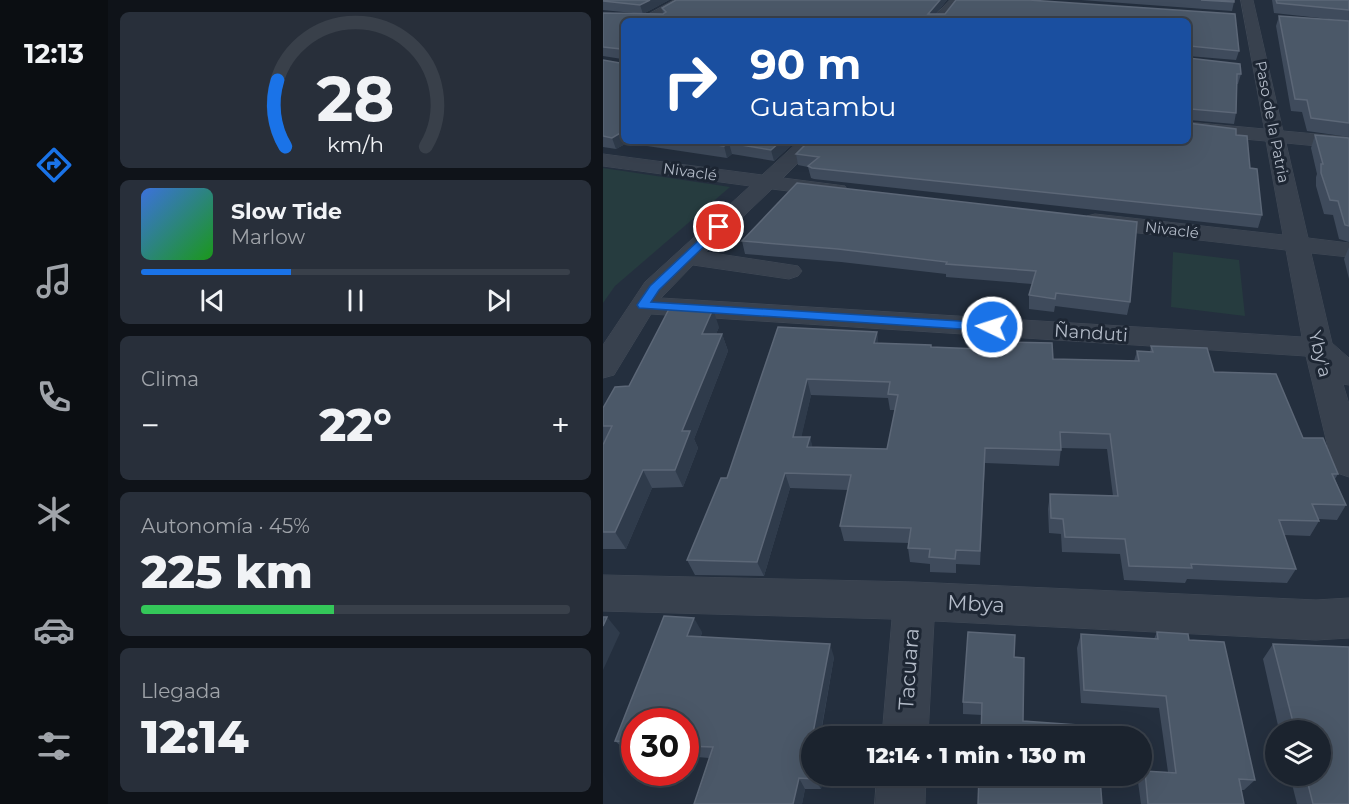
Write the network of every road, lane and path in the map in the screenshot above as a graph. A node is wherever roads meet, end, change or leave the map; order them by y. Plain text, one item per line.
1 (684, 0) edge
2 (957, 0) edge
3 (1247, 0) edge
4 (654, 18) edge
5 (940, 18) edge
6 (1241, 68) edge
7 (1262, 69) junction
8 (1191, 128) edge
9 (1276, 136) junction
10 (1349, 142) edge
11 (807, 144) edge
12 (603, 160) edge
13 (767, 183) junction
14 (860, 193) edge
15 (1072, 218) edge
16 (1295, 244) junction
17 (1349, 250) edge
18 (687, 257) junction
19 (789, 271) dead end
20 (643, 305) junction
21 (1318, 347) junction
22 (603, 368) edge
23 (1349, 375) edge
24 (1349, 464) edge
25 (603, 593) edge
26 (914, 601) junction
27 (1349, 618) edge
28 (906, 726) edge
29 (901, 786) edge
30 (900, 804) edge

1 - 4 street
2 - 5 street
3 - 7 street, Paso de la Patria
6 - 7 street
7 - 9 street, Paso de la Patria
8 - 9 street
9 - 10 street
9 - 16 street, Paso de la Patria
11 - 13 street
12 - 13 street, Nivaclé
13 - 14 street, Nivaclé
13 - 18 street
15 - 16 street, Nivaclé
16 - 17 street, Nivaclé
16 - 21 street, Yby'a
18 - 19 street
18 - 20 street
20 - 21 street, Ñanduti
20 - 22 street
21 - 23 street
21 - 24 street, Yby'a
25 - 26 street, Mbya
26 - 27 street, Mbya
26 - 28 street, Tacuara
29 - 30 street

